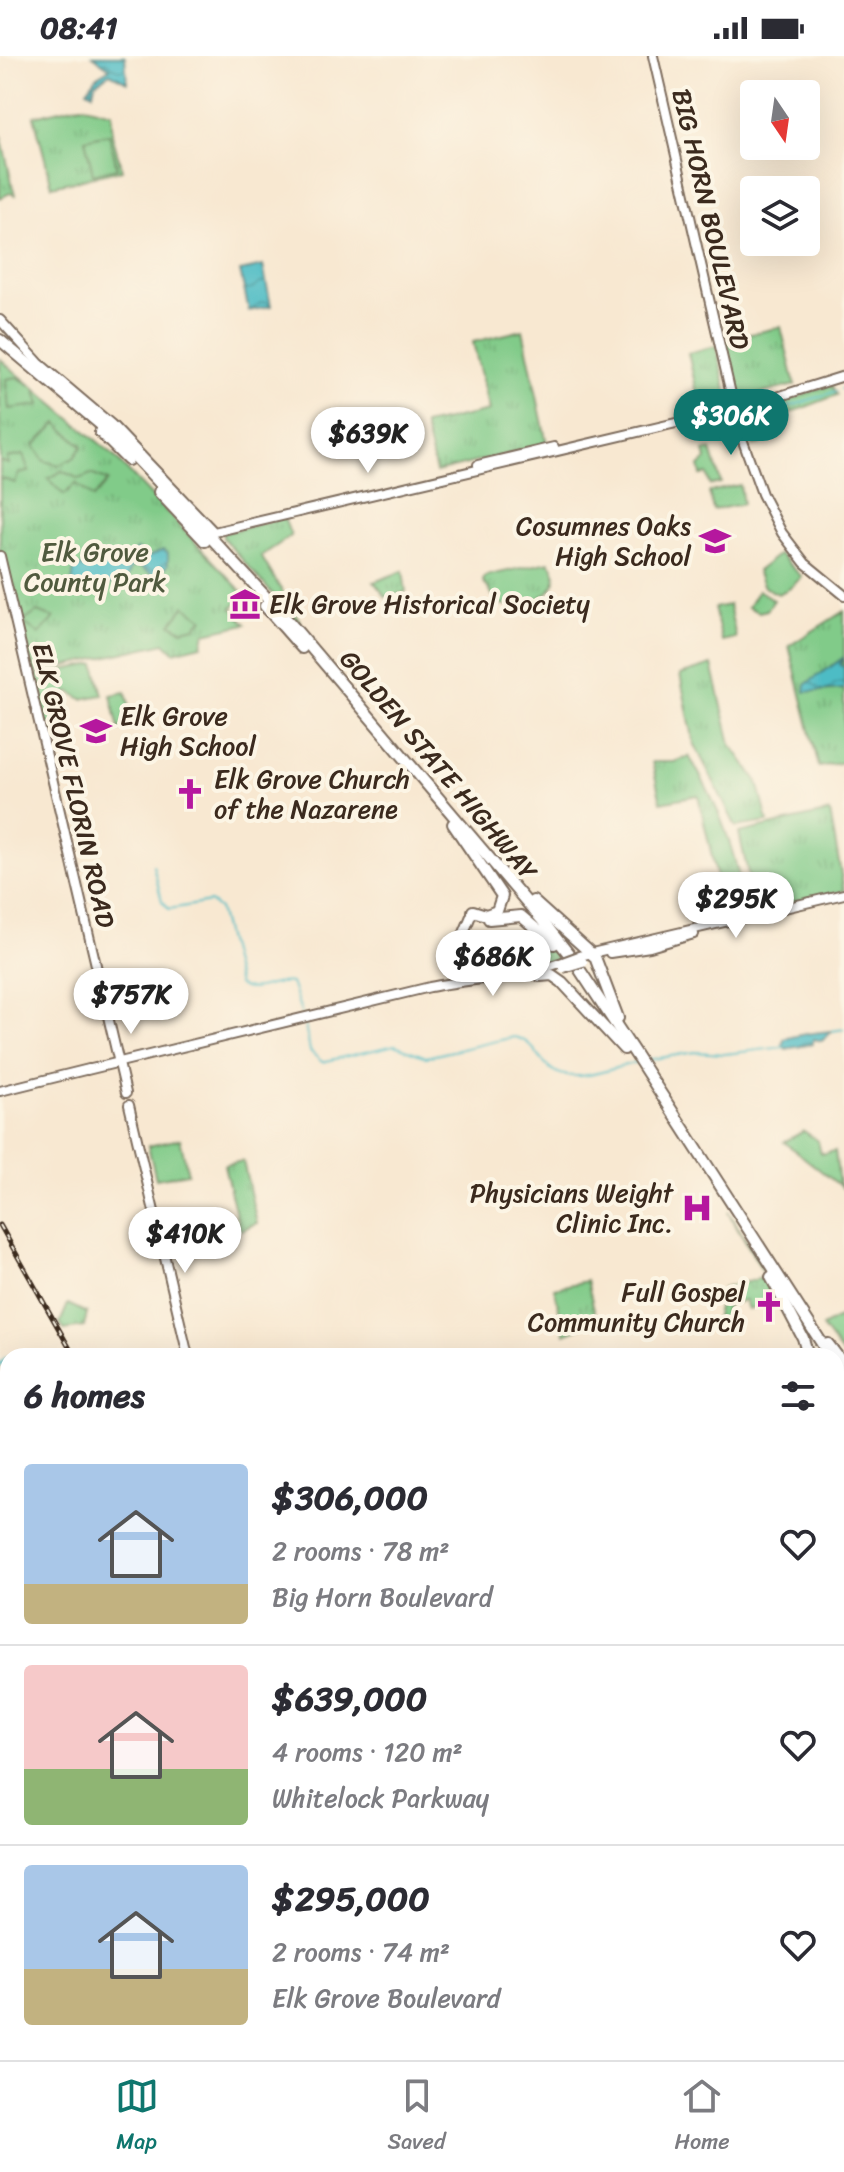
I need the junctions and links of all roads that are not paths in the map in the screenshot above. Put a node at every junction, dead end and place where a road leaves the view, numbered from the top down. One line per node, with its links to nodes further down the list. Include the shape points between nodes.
1 (655, 56): 6 (main road, BIG HORN BOULEVARD)
2 (1, 322): 10 (main road, via 39,363 111,424 214,532)
3 (0, 340): 14 (highway, GOLDEN STATE HIGHWAY, via 121,442 290,623)
4 (0, 348): 13 (highway, GOLDEN STATE HIGHWAY, via 121,451 244,582)
5 (844, 375): 6 (main road)
6 (735, 407): 7 (main road); 9 (main road); 12 (main road, BIG HORN BOULEVARD, via 784,531)
7 (671, 420): 8 (main road); 9 (main road)
8 (629, 430): 9 (main road); 10 (main road)
9 (643, 431): 10 (main road)
10 (319, 507)
11 (0, 556): 29 (main road, ELK GROVE FLORIN ROAD)
12 (844, 592)
13 (452, 823): 18 (highway, via 502,896 497,911); 20 (highway, GOLDEN STATE HIGHWAY)
14 (485, 852): 22 (highway); 28 (highway, GOLDEN STATE HIGHWAY, via 572,958)
15 (844, 896): 16 (main road); 17 (main road)
16 (811, 901): 17 (main road); 22 (main road)
17 (785, 913): 22 (main road)
18 (474, 914): 19 (main road); 20 (highway, via 486,920 521,916); 21 (main road)
19 (461, 938): 21 (main road); 25 (main road)
20 (556, 945): 27 (highway, GOLDEN STATE HIGHWAY)
21 (462, 948): 25 (main road)
22 (587, 957): 23 (main road, bridge); 28 (highway)
23 (535, 975): 24 (main road); 27 (highway, via 552,975 562,982)
24 (513, 979): 25 (main road); 26 (main road)
25 (465, 980): 26 (main road)
26 (426, 990): 29 (main road)
27 (624, 1049): 28 (highway, GOLDEN STATE HIGHWAY)
28 (637, 1060): 31 (highway, GOLDEN STATE HIGHWAY); 32 (highway, GOLDEN STATE HIGHWAY)
29 (119, 1063): 30 (main road); 33 (main road, ELK GROVE FLORIN ROAD)
30 (0, 1091)
31 (770, 1271): 34 (highway); 35 (highway, GOLDEN STATE HIGHWAY)
32 (781, 1280): 36 (highway, GOLDEN STATE HIGHWAY); 37 (highway)
33 (186, 1348)
34 (806, 1348)
35 (818, 1348)
36 (825, 1348)
37 (831, 1348)

